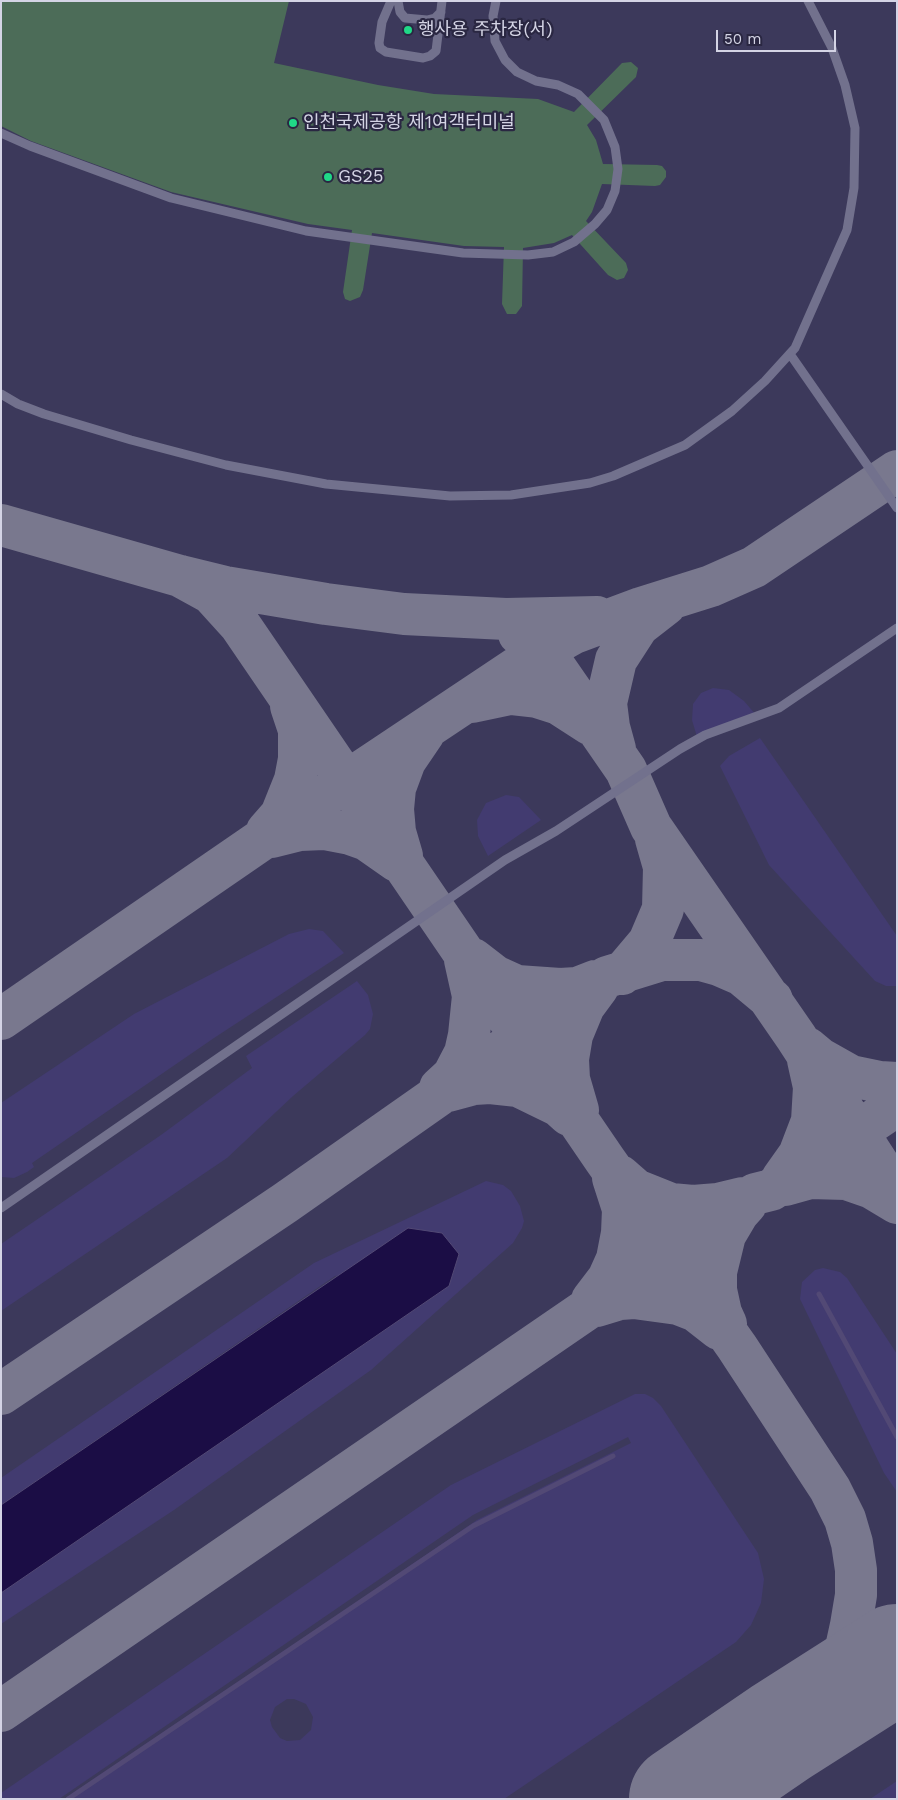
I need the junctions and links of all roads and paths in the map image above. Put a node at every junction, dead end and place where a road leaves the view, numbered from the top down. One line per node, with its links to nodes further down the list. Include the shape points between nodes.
1 (391, 1): 7 (lane, via 382,22 379,42 380,48 386,52 423,58 430,56 436,50)
2 (398, 1): 7 (lane, via 405,18 427,20)
3 (442, 1): 7 (lane)
4 (492, 1): 8 (lane)
5 (496, 1): 8 (lane)
6 (808, 1): 10 (lane, via 832,48 845,85 855,128 854,188 847,230)
7 (440, 12)
8 (493, 16): 9 (lane, via 495,41 505,60 518,72 536,81 558,85 578,94 604,120 615,147 618,169 615,191 607,210 574,242 553,252 528,255 463,253 306,231 171,198)
9 (1, 133)
10 (790, 354): 11 (lane, via 732,411 686,445 590,483 486,497 326,484 226,465 44,414); 12 (lane)
11 (1, 394)
12 (897, 508)
13 (897, 628): 14 (lane, via 779,708 705,735 505,860)
14 (1, 1208)

